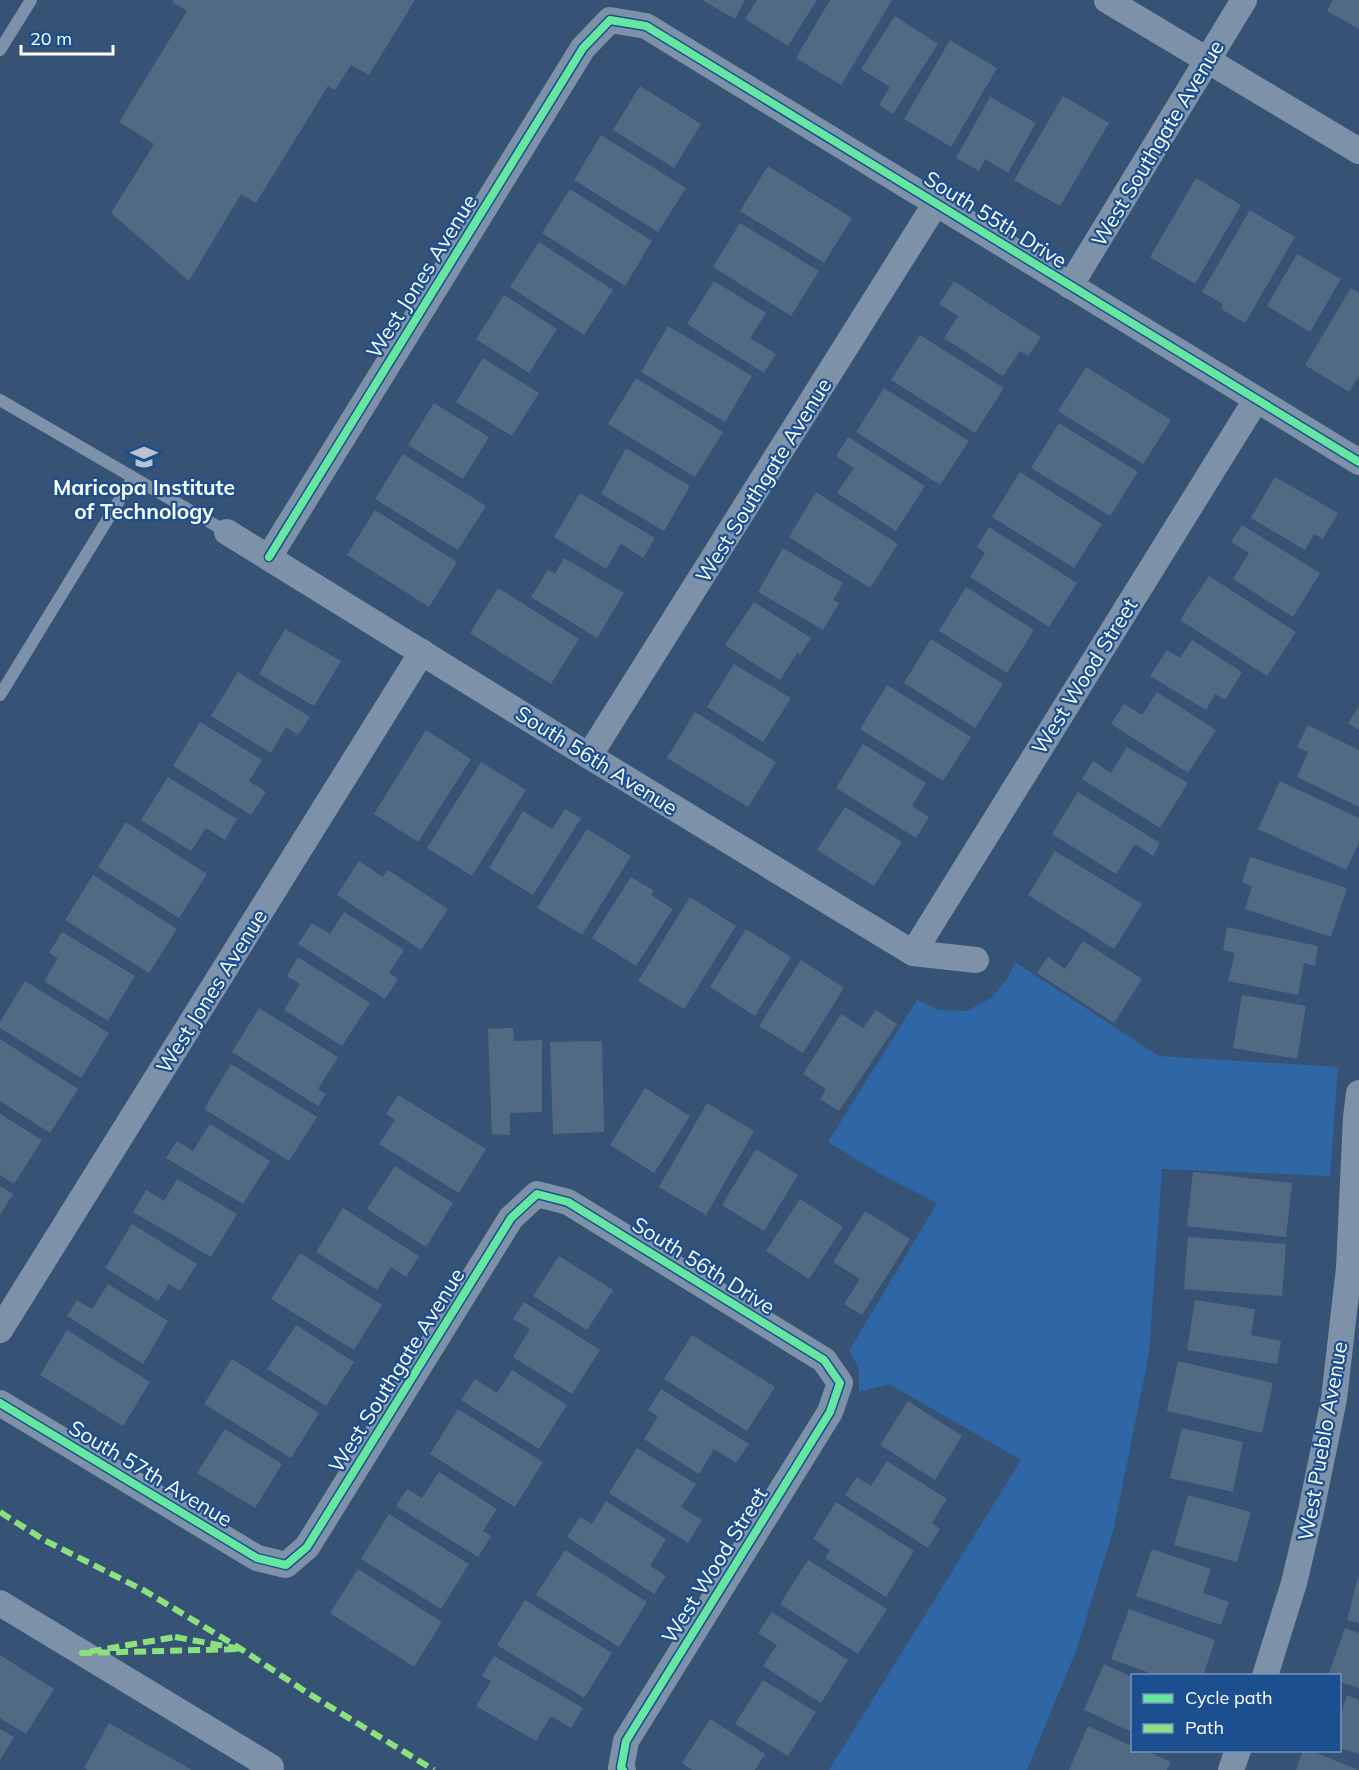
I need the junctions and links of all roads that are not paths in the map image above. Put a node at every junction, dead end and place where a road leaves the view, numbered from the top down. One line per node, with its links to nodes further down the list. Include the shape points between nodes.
1 (31, 0): 5 (lane)
2 (1107, 0): 6 (street)
3 (1244, 0): 6 (street, West Southgate Avenue)
4 (610, 20): 8 (street, South 55th Drive, via 646,26); 15 (street, West Jones Avenue, via 582,48)
5 (0, 50)
6 (1208, 61): 7 (street); 9 (street, West Southgate Avenue)
7 (1359, 151)
8 (936, 203): 9 (street, South 55th Drive); 18 (street, West Southgate Avenue)
9 (1070, 286): 11 (street, South 55th Drive)
10 (0, 400): 13 (lane)
11 (1256, 400): 12 (street, South 55th Drive); 19 (street, West Wood Street)
12 (1359, 462)
13 (134, 478): 14 (lane); 17 (lane)
14 (227, 532): 15 (street, South 56th Avenue)
15 (269, 557): 16 (street, South 56th Avenue)
16 (422, 652): 18 (street, South 56th Avenue); 23 (street, West Jones Avenue)
17 (0, 695)
18 (589, 756): 19 (street, South 56th Avenue)
19 (913, 953): 20 (street, South 56th Avenue)
20 (976, 960)
21 (1358, 1109): 28 (street, West Pueblo Avenue, via 1349,1268 1334,1399 1294,1583)
22 (537, 1194): 24 (street, South 56th Drive, via 568,1202 824,1360); 26 (street, West Southgate Avenue, via 511,1218 308,1547)
23 (0, 1330)
24 (840, 1383): 31 (street, West Wood Street, via 830,1412 626,1741)
25 (0, 1403): 26 (street, South 57th Avenue, via 257,1558)
26 (286, 1565)
27 (0, 1603): 30 (street)
28 (1266, 1674)
29 (1237, 1752): 32 (street)
30 (270, 1769)
31 (622, 1769)
32 (1231, 1770)

